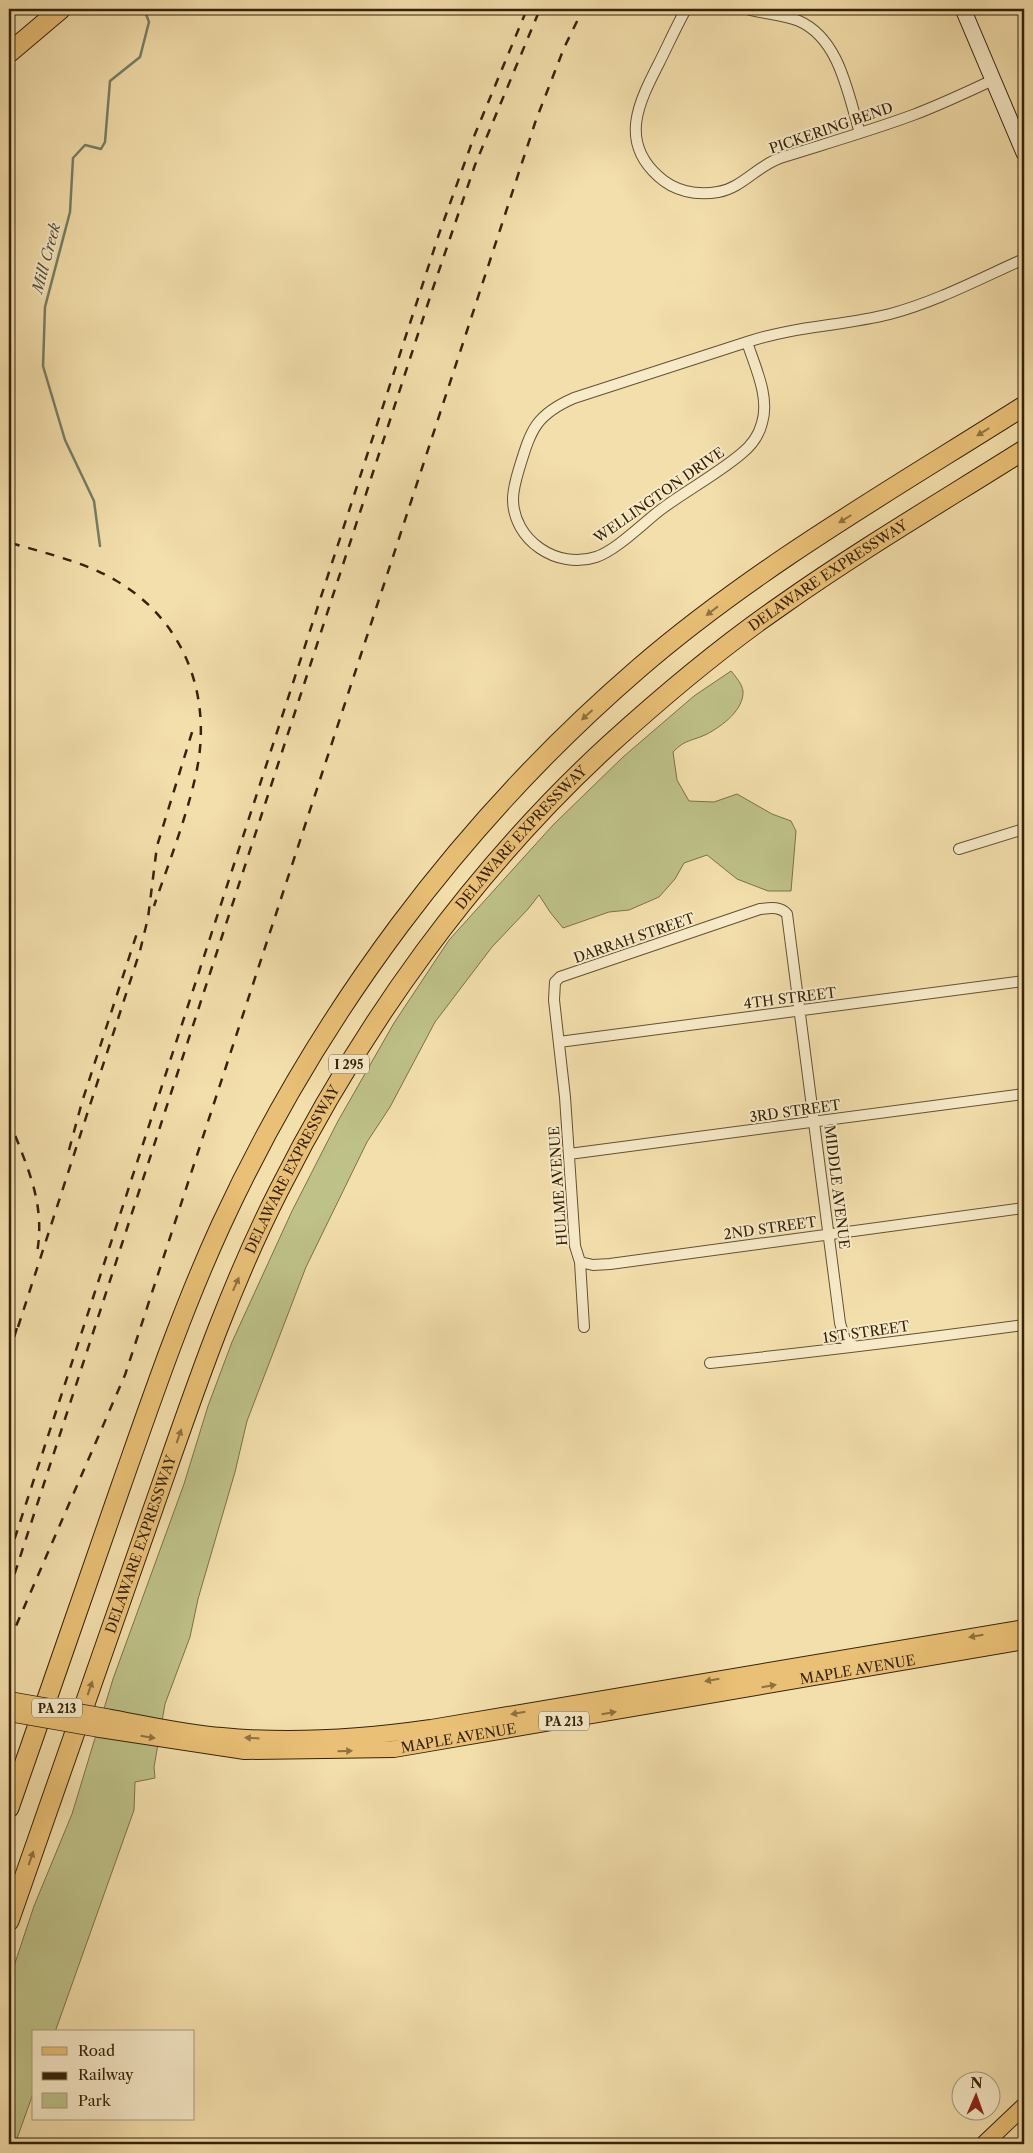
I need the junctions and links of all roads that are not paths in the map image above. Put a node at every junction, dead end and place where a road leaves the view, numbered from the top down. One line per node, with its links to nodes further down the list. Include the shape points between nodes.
1 (43, 9): 6 (highway)
2 (61, 9): 7 (highway)
3 (686, 9): 9 (street, PICKERING BEND, via 637,111 638,147 648,167 660,178 690,192 723,191 774,160)
4 (747, 9): 9 (street, via 798,20 822,38 833,55)
5 (963, 9): 8 (main road)
6 (9, 38)
7 (9, 53)
8 (993, 80): 9 (street, PICKERING BEND, via 914,115); 10 (main road)
9 (860, 132)
10 (1024, 153)
11 (1024, 259): 12 (street, WELLINGTON DRIVE, via 891,314 793,329)
12 (747, 342): 12 (street, WELLINGTON DRIVE, via 574,398 546,414 530,436 514,485 513,499 516,517 537,547 552,556 580,560 596,557 742,454 757,434 765,410 761,385)
13 (1024, 406): 36 (highway, I 295, one-way to 36, via 785,558 664,647 584,718 504,798 397,926 333,1020 285,1100 210,1250 147,1414)
14 (1024, 450): 37 (highway, DELAWARE EXPRESSWAY / I 295, one-way to 14, via 232,1292 298,1152 358,1049 393,997 450,919 508,850 606,748 650,708 782,604)
15 (1024, 830): 16 (street)
16 (959, 850)
17 (781, 909): 19 (street, MIDDLE AVENUE, via 787,914); 20 (street, DARRAH STREET, via 760,909 560,977 554,985)
18 (1024, 981): 19 (street, 4TH STREET)
19 (800, 1011): 20 (street, 4TH STREET); 22 (street, MIDDLE AVENUE)
20 (559, 1042): 23 (street, HULME AVENUE)
21 (1024, 1094): 22 (street, 3RD STREET)
22 (815, 1121): 23 (street, 3RD STREET); 25 (street, MIDDLE AVENUE)
23 (569, 1154): 26 (street, HULME AVENUE, via 575,1246)
24 (1024, 1208): 25 (street, 2ND STREET)
25 (829, 1234): 26 (street, 2ND STREET, via 593,1266); 29 (street, MIDDLE AVENUE, via 840,1323 845,1340)
26 (580, 1262): 28 (street, HULME AVENUE)
27 (1024, 1325): 29 (street, 1ST STREET)
28 (584, 1327)
29 (854, 1346): 30 (street, 1ST STREET)
30 (710, 1363)
31 (1024, 1628): 35 (main road, MAPLE AVENUE / PA 213, one-way to 35, via 437,1727 352,1738 289,1740 221,1736)
32 (1024, 1641): 35 (main road, MAPLE AVENUE / PA 213, one-way to 32, via 245,1751 394,1749)
33 (9, 1700): 35 (main road, MAPLE AVENUE / PA 213, bridge)
34 (9, 1713): 35 (main road, MAPLE AVENUE / PA 213, bridge)
35 (103, 1723)
36 (9, 1808)
37 (9, 1921)
38 (1024, 2106): 39 (main road)
39 (984, 2144)

